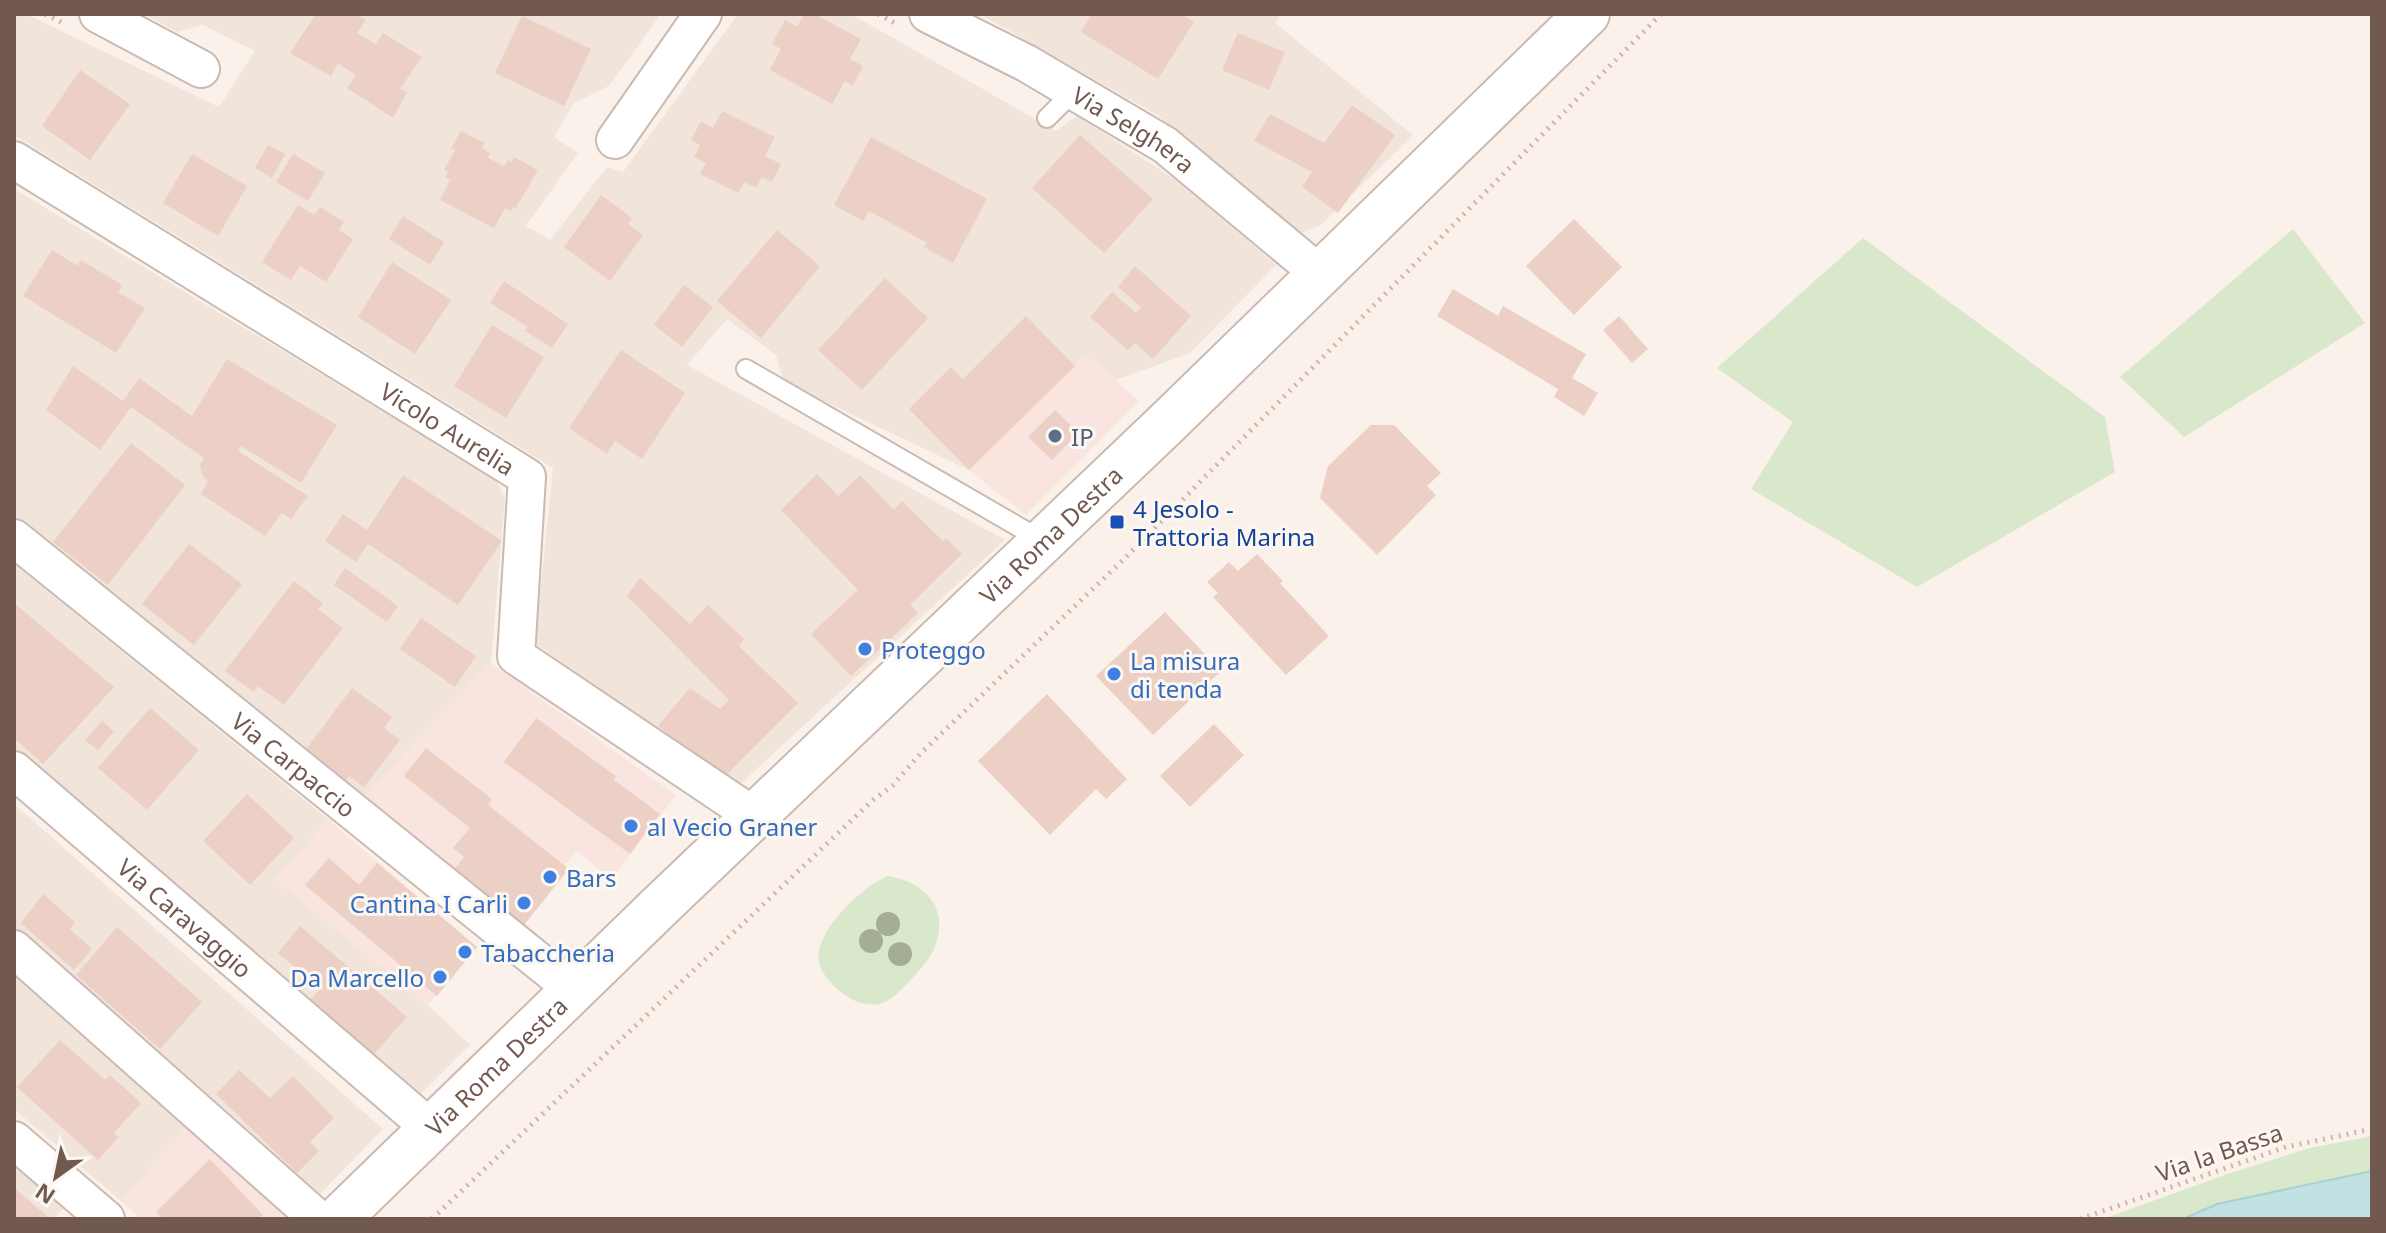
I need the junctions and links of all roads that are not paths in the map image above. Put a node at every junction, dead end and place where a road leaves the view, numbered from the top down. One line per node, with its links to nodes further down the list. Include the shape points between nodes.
1 (98, 14): 5 (street)
2 (703, 14): 8 (street)
3 (928, 14): 6 (street, Via Selghera)
4 (1587, 14): 10 (street, Via Roma Destra)
5 (201, 69)
6 (1074, 91): 7 (lane); 10 (street, Via Selghera, via 1165,145)
7 (1047, 118)
8 (615, 140)
9 (14, 160): 15 (street, Vicolo Aurelia, via 527,477 516,656)
10 (1320, 274): 13 (street, Via Roma Destra)
11 (746, 369): 13 (lane)
12 (14, 538): 17 (street, Via Carpaccio)
13 (1043, 541): 15 (street, Via Roma Destra)
14 (14, 770): 18 (street, Via Caravaggio)
15 (754, 816): 17 (street, Via Roma Destra)
16 (14, 949): 21 (street)
17 (573, 989): 18 (street, Via Roma Destra)
18 (430, 1128): 22 (street, Via Roma Destra)
19 (14, 1140): 20 (street)
20 (106, 1219)
21 (318, 1219)
22 (338, 1219)

